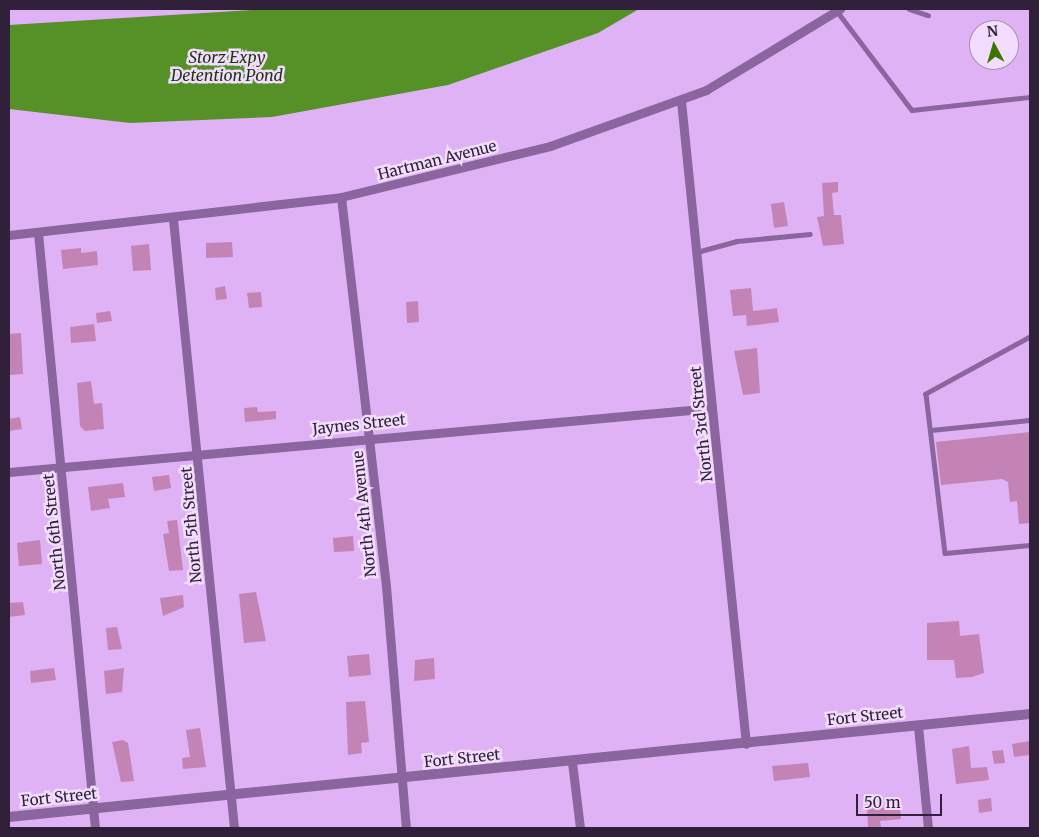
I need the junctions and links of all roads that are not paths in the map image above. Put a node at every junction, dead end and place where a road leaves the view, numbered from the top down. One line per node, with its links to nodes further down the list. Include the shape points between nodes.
1 (909, 9): 3 (lane)
2 (839, 10): 4 (lane, via 912,110); 5 (street, Hartman Avenue, via 761,61)
3 (928, 14)
4 (1030, 97)
5 (681, 101): 6 (street, Hartman Avenue, via 550,146); 11 (street, North 3rd Street)
6 (341, 197): 7 (street, Hartman Avenue); 16 (street, North 4th Avenue)
7 (173, 219): 8 (street, Hartman Avenue); 17 (street, North 5th Street)
8 (38, 233): 10 (street, Hartman Avenue); 18 (street, North 6th Street)
9 (810, 234): 11 (lane, via 737,241)
10 (9, 235)
11 (697, 252): 13 (street, North 3rd Street)
12 (1030, 337): 15 (lane, via 926,394)
13 (712, 408): 16 (street, Jaynes Street); 23 (street, North 3rd Street)
14 (1030, 420): 15 (lane)
15 (931, 430): 20 (lane, via 945,553)
16 (369, 436): 17 (street, Jaynes Street); 25 (street, North 4th Avenue)
17 (198, 455): 18 (street, Jaynes Street); 26 (street, North 5th Street)
18 (61, 466): 19 (street, Jaynes Street); 27 (street, North 6th Street)
19 (9, 472)
20 (1030, 545)
21 (1030, 714): 22 (street, Fort Street)
22 (918, 726): 23 (street, Fort Street); 33 (street)
23 (746, 744): 24 (street, Fort Street)
24 (572, 762): 25 (street, Fort Street); 32 (street)
25 (400, 779): 26 (street, Fort Street); 31 (street, North 4th Avenue)
26 (231, 796): 27 (street, Fort Street); 30 (street, North 5th Street)
27 (93, 809): 28 (street, Fort Street); 29 (street, North 6th Street)
28 (9, 818)
29 (95, 828)
30 (234, 828)
31 (406, 828)
32 (580, 828)
33 (928, 828)

